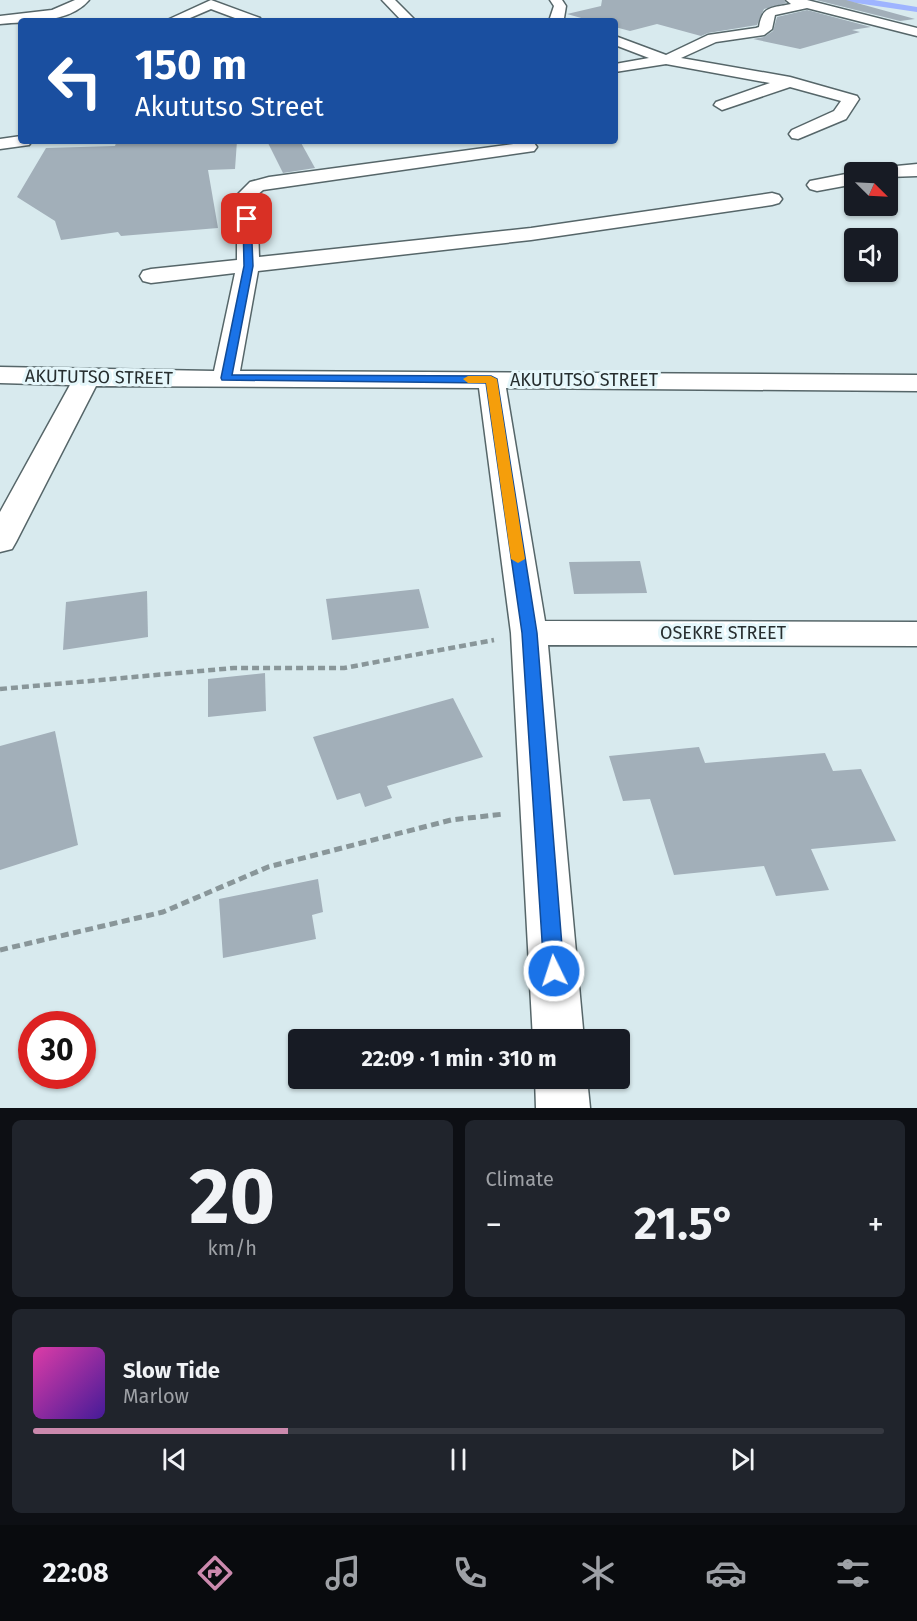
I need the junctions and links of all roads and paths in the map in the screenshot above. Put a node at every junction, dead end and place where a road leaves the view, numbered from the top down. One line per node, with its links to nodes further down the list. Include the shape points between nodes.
1 (83, 0): 11 (street, via 64,12)
2 (388, 0): 9 (street)
3 (556, 0): 10 (street, via 560,6)
4 (792, 0): 6 (street)
5 (210, 2): 7 (street); 8 (street)
6 (807, 4): 12 (street); 14 (street, via 771,12 765,29 759,32 713,38)
7 (178, 18)
8 (248, 18)
9 (406, 18)
10 (556, 18)
11 (0, 20)
12 (917, 32)
13 (618, 41): 14 (street)
14 (666, 60): 15 (street); 16 (street)
15 (618, 68)
16 (790, 82): 17 (street); 18 (street, via 851,99 840,115)
17 (722, 105)
18 (798, 134)
19 (18, 142): 20 (street)
20 (0, 144)
21 (528, 147): 27 (street, via 259,184 247,195)
22 (917, 170): 23 (street)
23 (898, 171)
24 (844, 180): 25 (street)
25 (817, 185)
26 (772, 199): 27 (street, via 531,234)
27 (248, 266): 28 (street); 31 (street)
28 (151, 276)
29 (0, 375): 30 (street, AKUTUTSO STREET)
30 (87, 378): 31 (street, AKUTUTSO STREET); 34 (street)
31 (226, 378): 32 (street, AKUTUTSO STREET)
32 (491, 379): 33 (street, AKUTUTSO STREET); 35 (street)
33 (917, 383)
34 (0, 542)
35 (529, 633): 36 (street, OSEKRE STREET); 37 (path, via 344,668 234,668); 38 (street)
36 (917, 634)
37 (0, 689)
38 (544, 810): 39 (path, via 451,820 268,867 163,912); 40 (street)
39 (0, 950)
40 (558, 1029)
41 (562, 1089): 42 (street)
42 (563, 1108)

